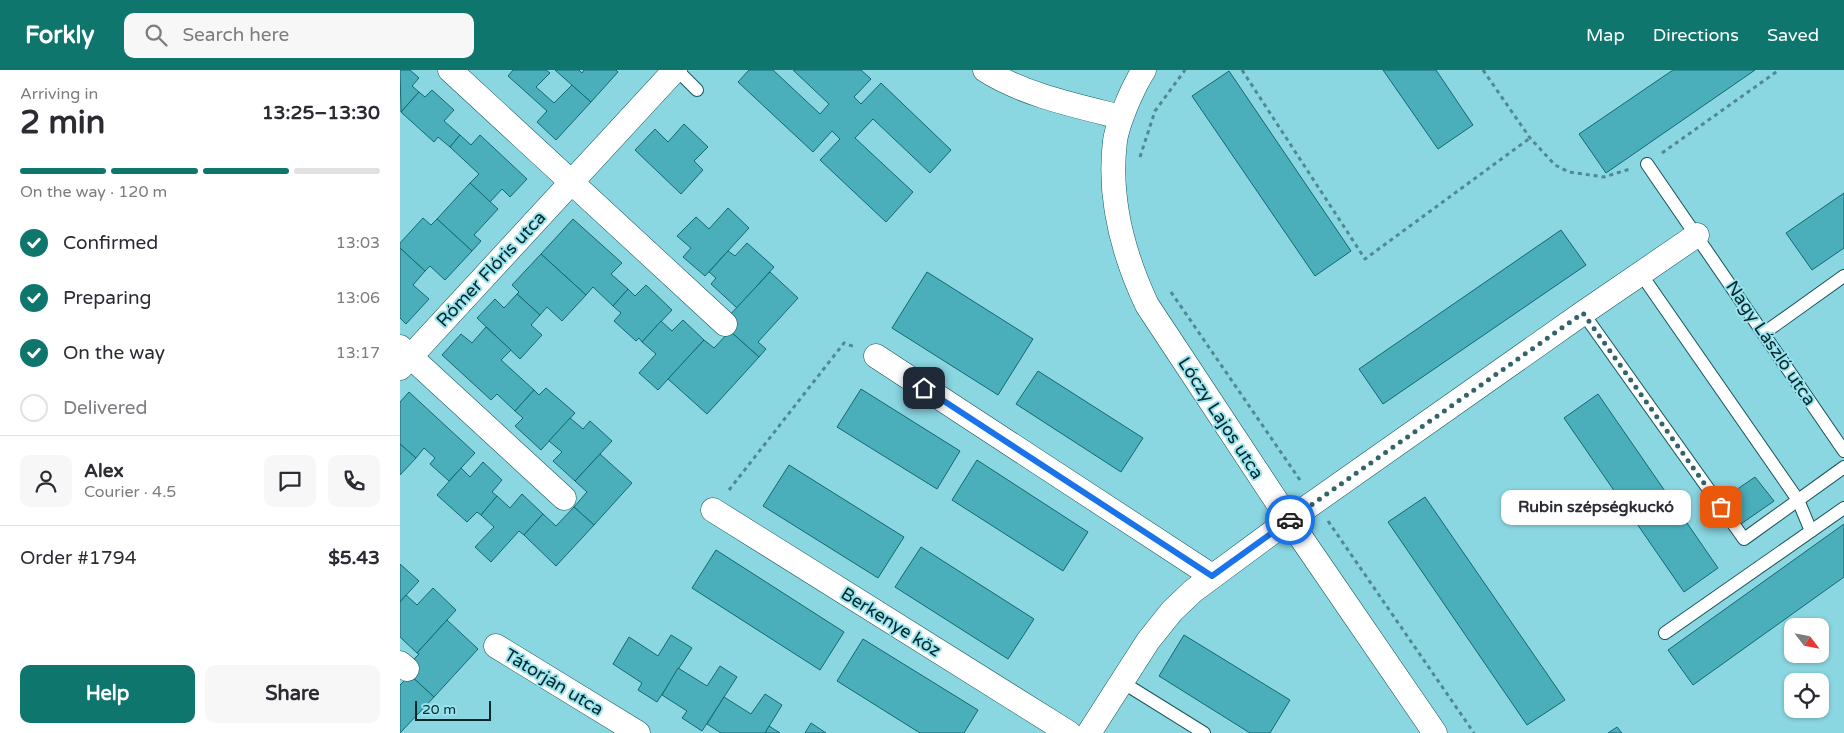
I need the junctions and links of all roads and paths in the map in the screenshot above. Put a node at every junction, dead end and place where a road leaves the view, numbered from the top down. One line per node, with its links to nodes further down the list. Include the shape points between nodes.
1 (450, 70): 14 (street)
2 (676, 70): 9 (lane); 14 (street, Rómer Flóris utca)
3 (985, 70): 10 (street, via 1001,80 1053,98)
4 (1144, 70): 10 (street, Lóczy Lajos utca)
5 (1185, 70): 12 (path, via 1155,111)
6 (1242, 70): 11 (path, via 1365,259)
7 (1483, 70): 11 (path)
8 (1779, 70): 13 (path)
9 (698, 90)
10 (1122, 117): 31 (street, Lóczy Lajos utca, via 1115,140 1115,202 1133,275 1147,306)
11 (1530, 138): 13 (path, via 1555,165 1569,172 1604,177)
12 (1139, 159)
13 (1647, 164): 15 (lane, Nagy László utca)
14 (571, 182): 20 (street); 23 (street, Rómer Flóris utca)
15 (1697, 235): 16 (street); 21 (lane, Nagy László utca)
16 (1641, 274): 19 (street); 27 (lane)
17 (1844, 276): 21 (lane)
18 (1169, 289): 28 (path)
19 (1583, 313): 27 (lane, via 1744,539); 28 (street)
20 (725, 324)
21 (1764, 333): 24 (lane, Nagy László utca)
22 (876, 356): 29 (path, via 844,343); 33 (street)
23 (404, 357): 26 (street, Rómer Flóris utca)
24 (1844, 451)
25 (1844, 467): 27 (lane)
26 (564, 498)
27 (1798, 500): 32 (lane)
28 (1315, 502): 31 (street); 42 (path)
29 (713, 510): 38 (street, Berkenye köz)
30 (1840, 511): 32 (lane)
31 (1289, 520): 33 (street); 41 (street, Lóczy Lajos utca)
32 (1811, 531): 34 (lane)
33 (1212, 576): 36 (street, via 1172,612 1148,641)
34 (1665, 633)
35 (496, 646): 37 (street, Tátorján utca)
36 (1122, 682): 39 (street); 40 (lane)
37 (638, 733)
38 (1069, 733)
39 (1089, 733)
40 (1204, 733)
41 (1435, 733)
42 (1474, 733)

